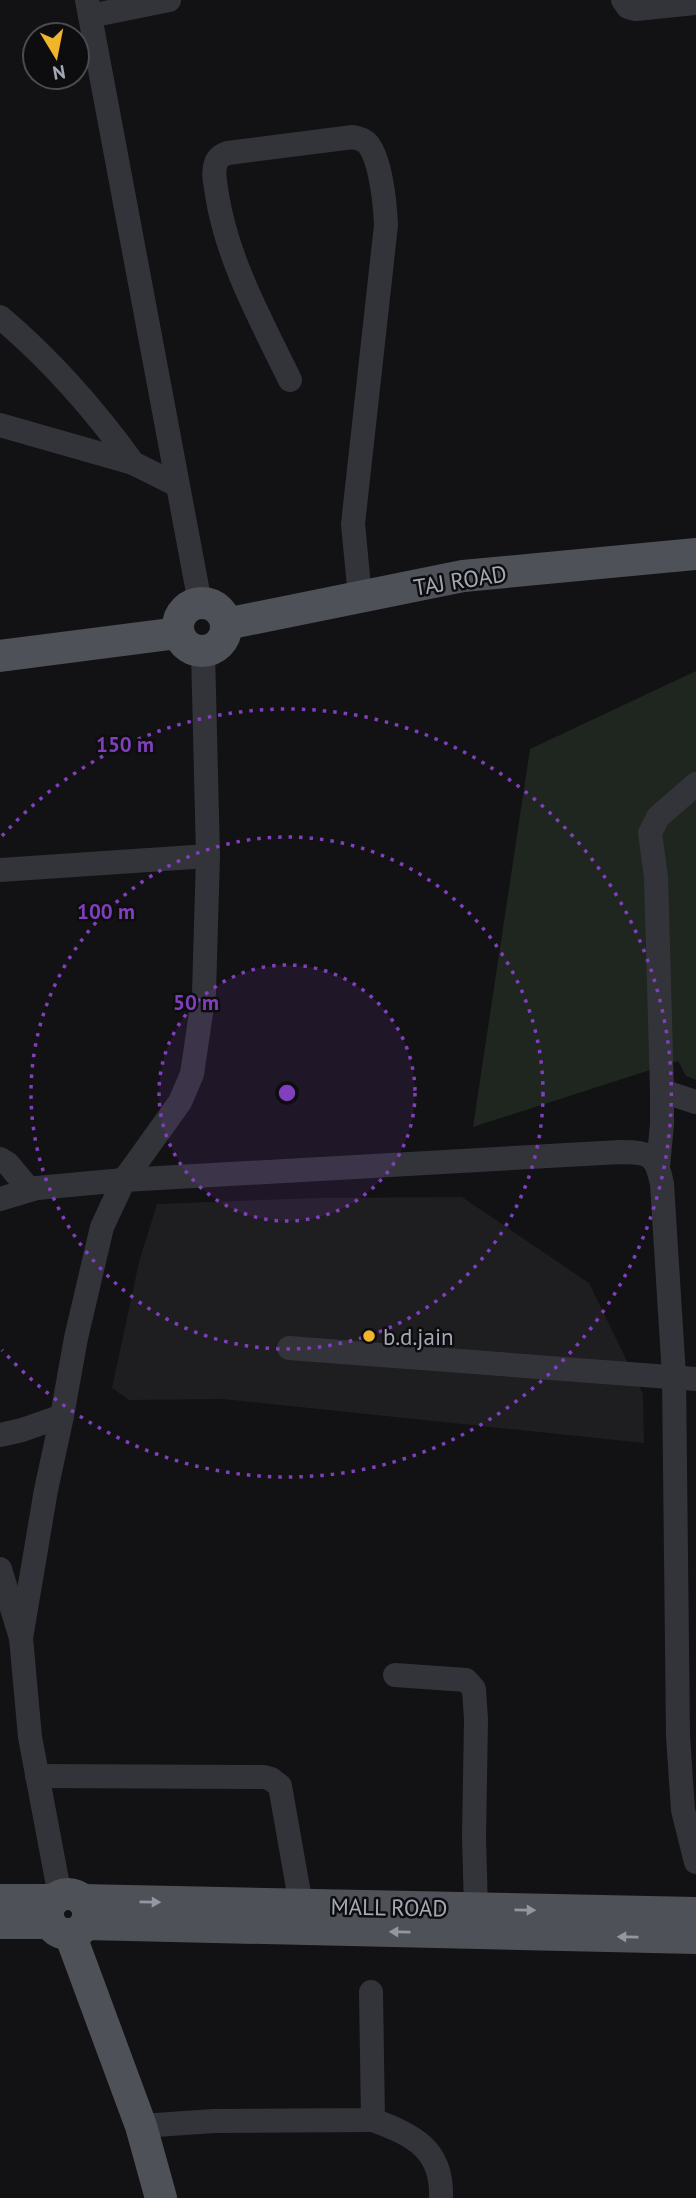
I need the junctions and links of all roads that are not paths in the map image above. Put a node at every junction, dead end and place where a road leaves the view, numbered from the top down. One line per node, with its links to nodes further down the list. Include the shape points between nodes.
1 (169, 0): 4 (street)
2 (623, 0): 3 (street, via 636,9)
3 (696, 3)
4 (89, 8): 9 (street)
5 (0, 317): 8 (street, via 86,402)
6 (290, 380): 11 (street, via 233,257 220,215 215,164 228,153 363,139 369,145 384,195 386,225 353,524)
7 (0, 425): 8 (street)
8 (133, 463): 9 (street)
9 (177, 485): 12 (street)
10 (696, 554): 11 (main road, TAJ ROAD, via 463,576)
11 (360, 597): 13 (main road, TAJ ROAD)
12 (200, 603): 13 (main road, via 214,606); 14 (main road, via 182,613)
13 (226, 624): 15 (main road, via 218,645)
14 (178, 633): 15 (main road, via 190,648); 16 (main road)
15 (203, 651): 18 (street)
16 (0, 656)
17 (696, 784): 20 (street, via 658,817 650,833 656,877)
18 (208, 856): 19 (street); 24 (street, via 204,993 192,1074 180,1102)
19 (0, 870)
20 (662, 1091): 21 (street); 23 (street)
21 (696, 1102)
22 (0, 1159): 25 (street)
23 (658, 1167): 24 (street, via 646,1154 620,1152); 28 (street)
24 (124, 1180): 25 (street); 29 (street, via 102,1227)
25 (29, 1189): 26 (street)
26 (0, 1199)
27 (289, 1348): 28 (street)
28 (685, 1378): 35 (street, via 678,1735 683,1810)
29 (62, 1416): 30 (street); 32 (street)
30 (0, 1435)
31 (0, 1569): 32 (street)
32 (21, 1638): 34 (street)
33 (395, 1675): 38 (street, via 466,1681 474,1689)
34 (37, 1776): 37 (street, via 271,1779 280,1786); 39 (street)
35 (696, 1862)
36 (0, 1900): 39 (main road, MALL ROAD)
37 (301, 1905): 38 (main road, MALL ROAD); 39 (main road, MALL ROAD, one-way to 37)
38 (476, 1909): 40 (main road, MALL ROAD, one-way to 40)
39 (67, 1913): 41 (main road, MALL ROAD); 42 (main road, MALL ROAD, one-way to 39); 45 (main road)
40 (696, 1913)
41 (0, 1923)
42 (696, 1938)
43 (371, 1992): 44 (street)
44 (373, 2120): 45 (street); 47 (street, via 407,2133 427,2149 442,2185)
45 (141, 2126): 46 (main road)
46 (162, 2198)
47 (441, 2198)

